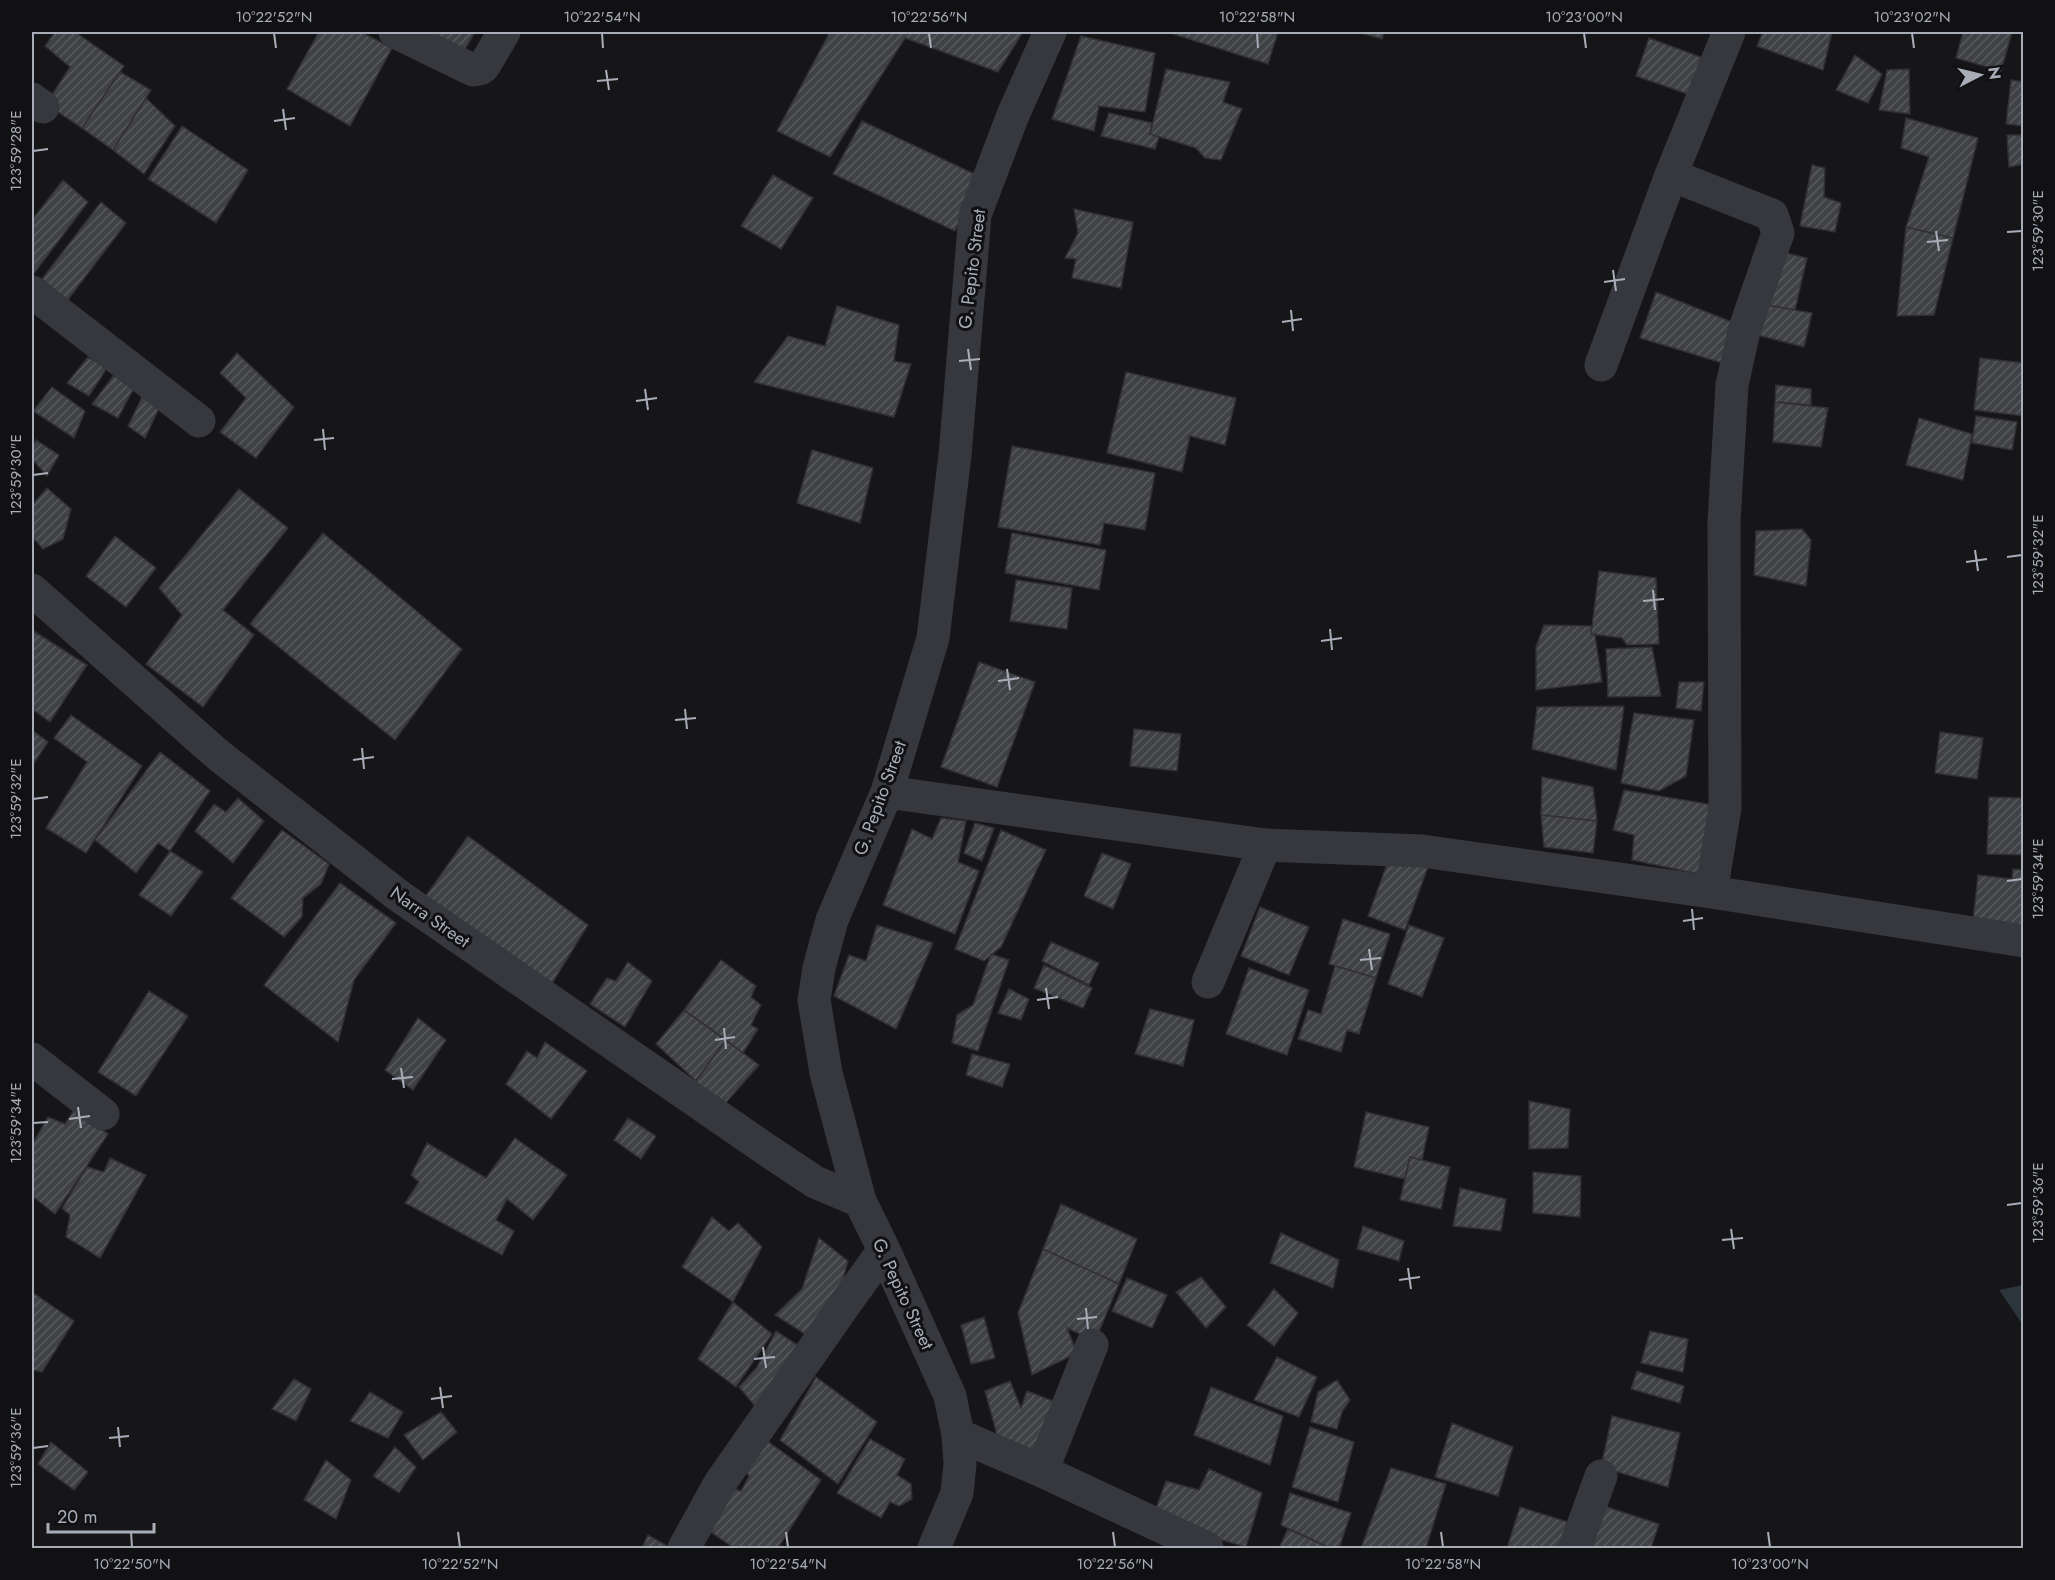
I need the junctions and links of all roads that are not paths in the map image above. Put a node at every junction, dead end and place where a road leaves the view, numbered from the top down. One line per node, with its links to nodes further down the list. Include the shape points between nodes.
1 (395, 32): 2 (street, via 472,70 484,66)
2 (504, 32)
3 (1050, 32): 10 (street, G. Pepito Street, via 975,215 955,454 933,638)
4 (1729, 32): 5 (street)
5 (1671, 175): 7 (street); 12 (street, via 1772,215 1778,233 1744,331 1732,385 1724,522 1725,808)
6 (32, 292): 8 (street)
7 (1601, 365)
8 (198, 422)
9 (32, 593): 17 (street, Narra Street, via 218,754 399,896 815,1182)
10 (887, 792): 11 (street); 17 (street, G. Pepito Street, via 832,920 814,1000 826,1073)
11 (1264, 845): 12 (street, via 1422,851); 14 (street)
12 (1711, 892): 13 (street)
13 (2024, 941)
14 (1208, 982)
15 (32, 1059): 16 (street)
16 (103, 1114)
17 (860, 1201): 18 (street, G. Pepito Street)
18 (885, 1250): 20 (street, G. Pepito Street, via 950,1396); 23 (street, via 720,1483)
19 (1092, 1345): 21 (street)
20 (958, 1435): 21 (street); 24 (street, G. Pepito Street, via 957,1493)
21 (1042, 1471): 25 (street)
22 (1601, 1476): 26 (street)
23 (684, 1548)
24 (934, 1548)
25 (1207, 1548)
26 (1575, 1548)

